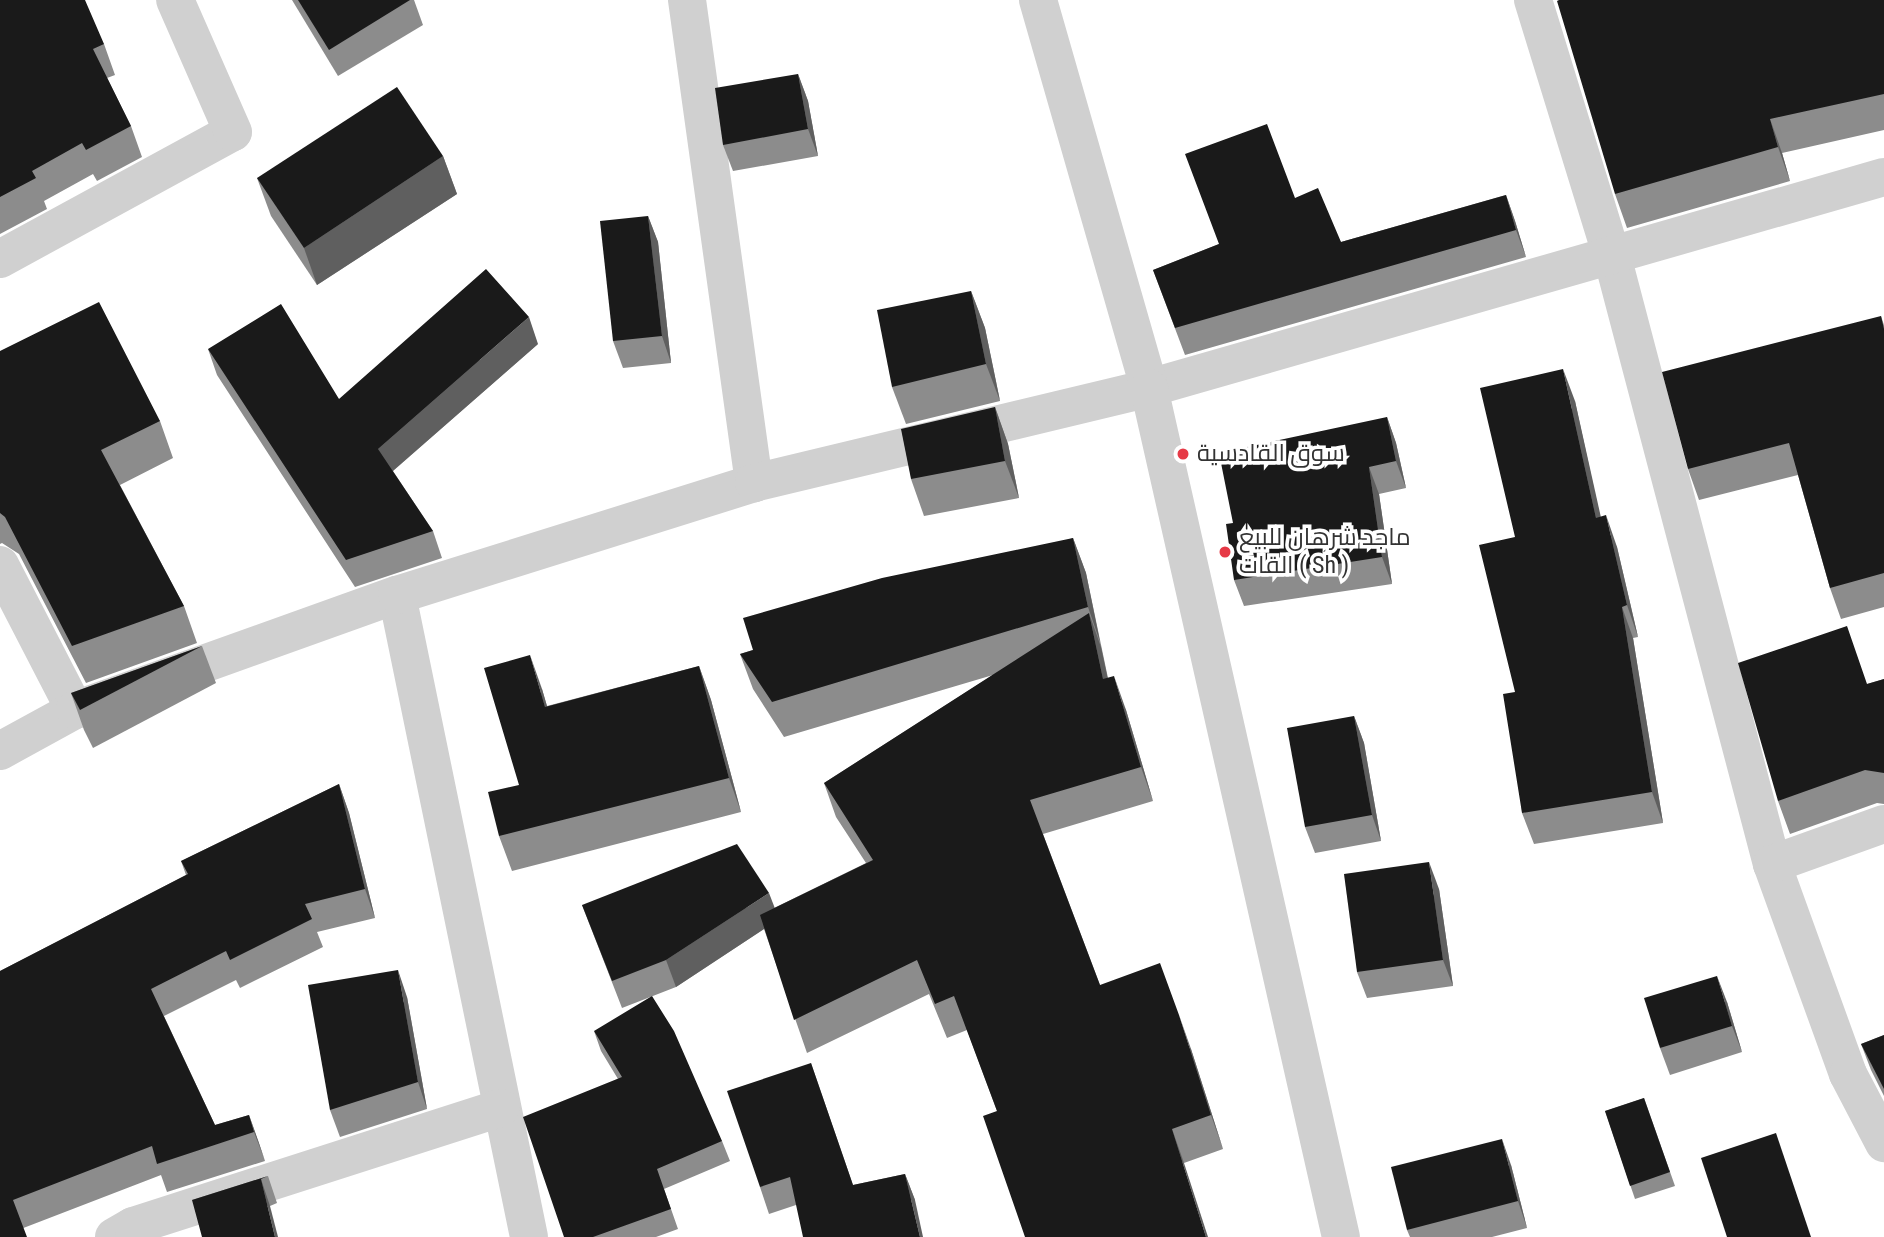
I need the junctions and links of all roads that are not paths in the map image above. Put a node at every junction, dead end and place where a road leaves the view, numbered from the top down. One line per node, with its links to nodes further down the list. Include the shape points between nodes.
1 (175, 0): 7 (street, via 233,132)
2 (687, 0): 9 (street)
3 (1038, 0): 8 (street)
4 (1533, 0): 6 (street)
5 (1884, 177): 6 (street)
6 (1612, 256): 8 (street); 15 (street)
7 (0, 259)
8 (1149, 388): 9 (street); 20 (street)
9 (754, 483): 11 (street)
10 (0, 565): 12 (street)
11 (397, 595): 12 (street); 16 (street)
12 (75, 709): 13 (street)
13 (0, 751)
14 (1884, 824): 15 (street)
15 (1772, 864): 17 (street, via 1848,1074)
16 (501, 1108): 18 (street, via 133,1226); 19 (street)
17 (1884, 1143)
18 (114, 1237)
19 (529, 1237)
20 (1341, 1237)

